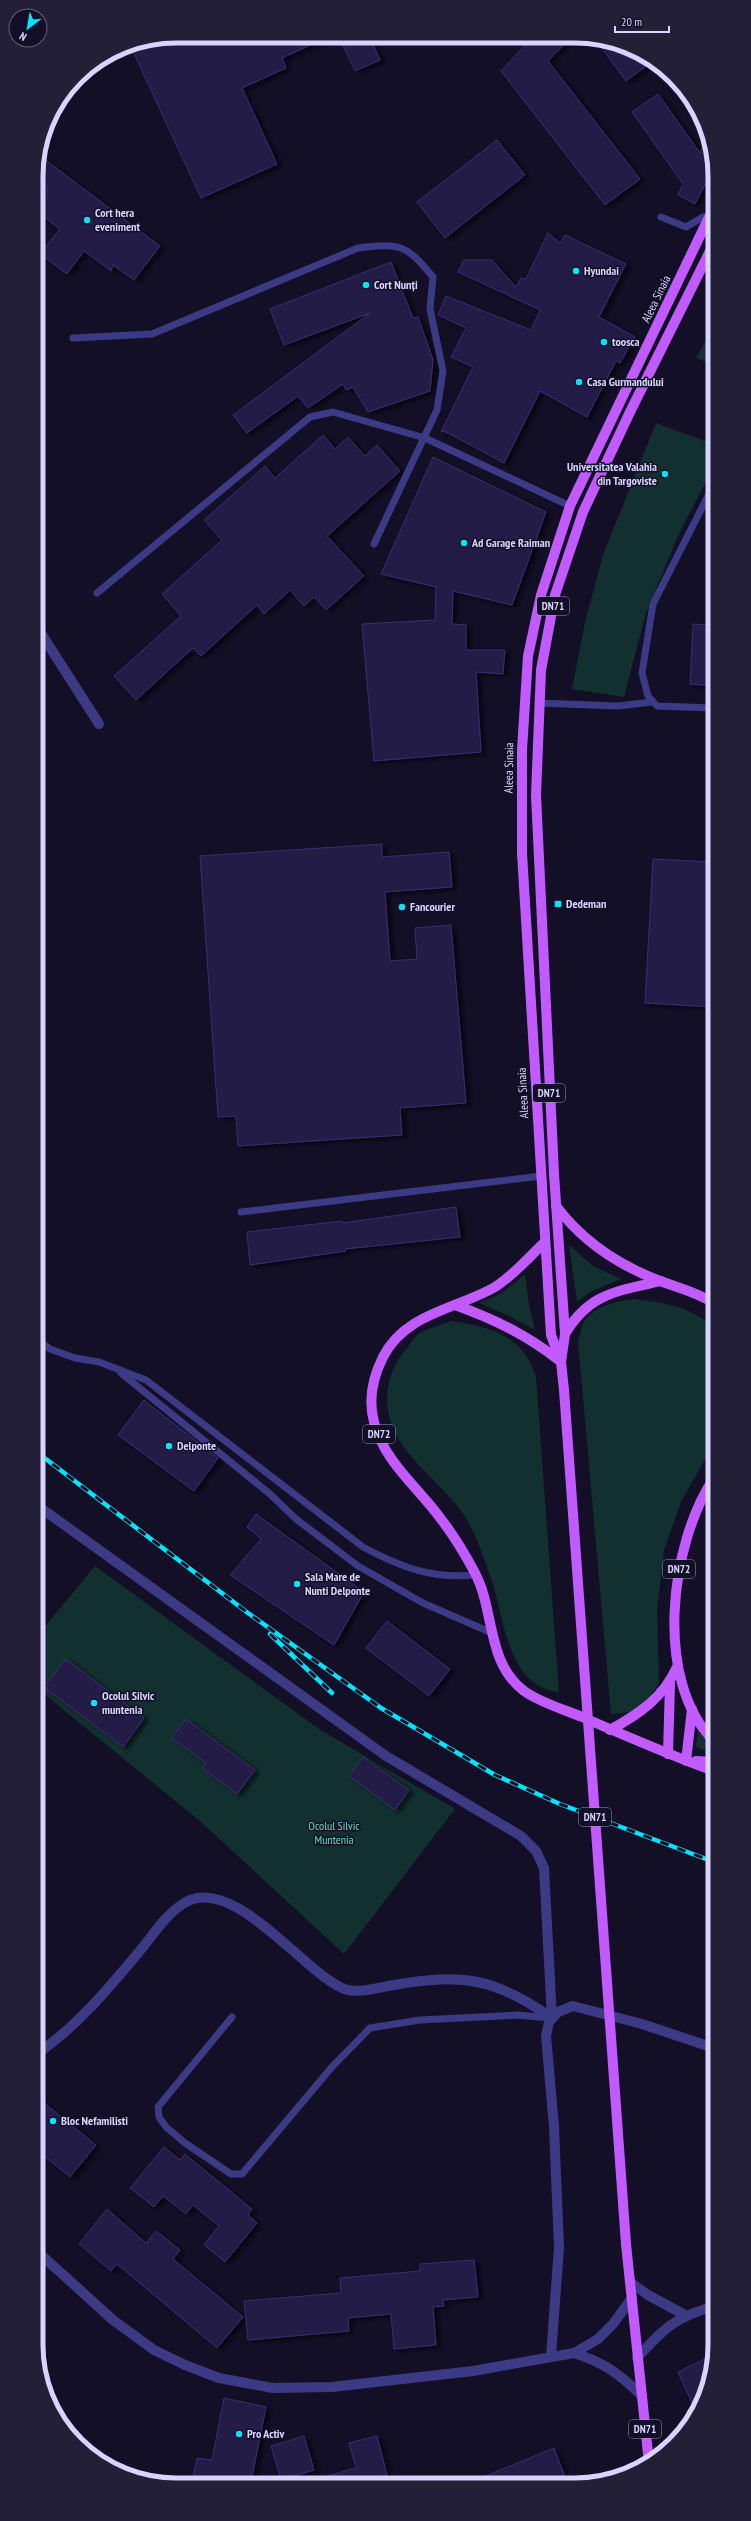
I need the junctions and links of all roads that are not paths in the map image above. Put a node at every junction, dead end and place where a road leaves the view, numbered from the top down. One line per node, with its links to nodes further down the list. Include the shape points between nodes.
1 (661, 217): 2 (lane, via 686,227)
2 (703, 217)
3 (708, 219): 8 (main road, Aleea Sinaia)
4 (708, 255): 13 (main road, Aleea Sinaia / DN71, via 583,512 550,616 541,664)
5 (73, 338): 6 (lane, via 152,334 358,248 391,244 415,255 433,277 430,309 443,371 437,410)
6 (425, 438): 8 (lane); 9 (lane); 10 (lane, via 333,412 310,417)
7 (708, 496): 12 (lane, via 653,604 642,673)
8 (570, 506): 16 (main road, Aleea Sinaia, via 548,568 535,617 523,705 522,853)
9 (374, 544)
10 (97, 594)
11 (43, 636): 15 (street)
12 (652, 702): 13 (lane, via 618,706); 14 (lane, via 657,706)
13 (538, 703): 17 (main road, Aleea Sinaia / DN71, via 536,795)
14 (708, 708)
15 (99, 724)
16 (541, 1176): 18 (lane); 19 (main road, Aleea Sinaia)
17 (556, 1206): 20 (main road, via 571,1225 606,1255); 23 (main road, Aleea Sinaia)
18 (241, 1212)
19 (545, 1242): 22 (main road, DN72, via 496,1286); 25 (main road, Aleea Sinaia, via 551,1335)
20 (661, 1281): 21 (main road); 23 (main road, via 617,1291 595,1301 582,1310)
21 (708, 1299)
22 (455, 1305): 25 (main road, via 494,1319 520,1332); 29 (main road, DN72, via 422,1318 396,1339 384,1354 374,1377 371,1401 374,1422 396,1466 441,1518 462,1548)
23 (565, 1334): 25 (main road, Aleea Sinaia / DN71)
24 (43, 1344): 26 (lane, via 50,1349)
25 (561, 1362): 45 (main road, Aleea Sinaia / DN71, bridge)
26 (115, 1368): 29 (lane, via 146,1380 363,1547 392,1562 423,1572 450,1577); 30 (lane, via 270,1494 296,1519 358,1566 423,1603)
27 (708, 1490): 31 (main road, DN72, via 694,1518 682,1554 677,1583)
28 (43, 1510): 41 (street, via 386,1756 521,1836 536,1851 544,1868)
29 (476, 1576): 30 (main road, DN72)
30 (492, 1632): 34 (main road, DN72, via 502,1666 525,1691)
31 (676, 1667): 32 (main road, DN72); 33 (main road, DN72)
32 (670, 1683): 34 (main road, DN72, via 653,1702); 36 (main road, DN72)
33 (692, 1709): 35 (main road, DN72); 37 (main road, DN72)
34 (610, 1730): 36 (main road, DN72)
35 (708, 1732)
36 (668, 1754): 37 (main road)
37 (686, 1761): 38 (main road); 39 (main road)
38 (708, 1762)
39 (708, 1770)
40 (232, 2017): 41 (lane, via 158,2107 159,2117 166,2127 231,2174 242,2174 336,2063 370,2028 420,2020 518,2015)
41 (552, 2018): 42 (street, via 558,2012 574,2006 642,2024); 43 (street, via 521,1996 500,1987 465,1980 429,1979 365,1990 344,1990 325,1979 258,1921 236,1906 207,1898 187,1902 168,1916 102,1994 68,2029); 50 (street, via 546,2036 554,2127 559,2247)
42 (708, 2046)
43 (43, 2049)
44 (43, 2257): 50 (street, via 113,2320 154,2350 220,2378 273,2388 332,2387 474,2371)
45 (630, 2282): 46 (main road, DN71); 48 (street)
46 (632, 2298): 49 (street, via 603,2334); 51 (main road, DN71)
47 (708, 2308): 48 (street)
48 (685, 2315): 51 (street, via 670,2324)
49 (574, 2352): 50 (street); 52 (street, via 599,2361 617,2372)
50 (551, 2356)
51 (637, 2358): 52 (main road, DN71)
52 (641, 2395): 53 (main road, DN71)
53 (648, 2456)

